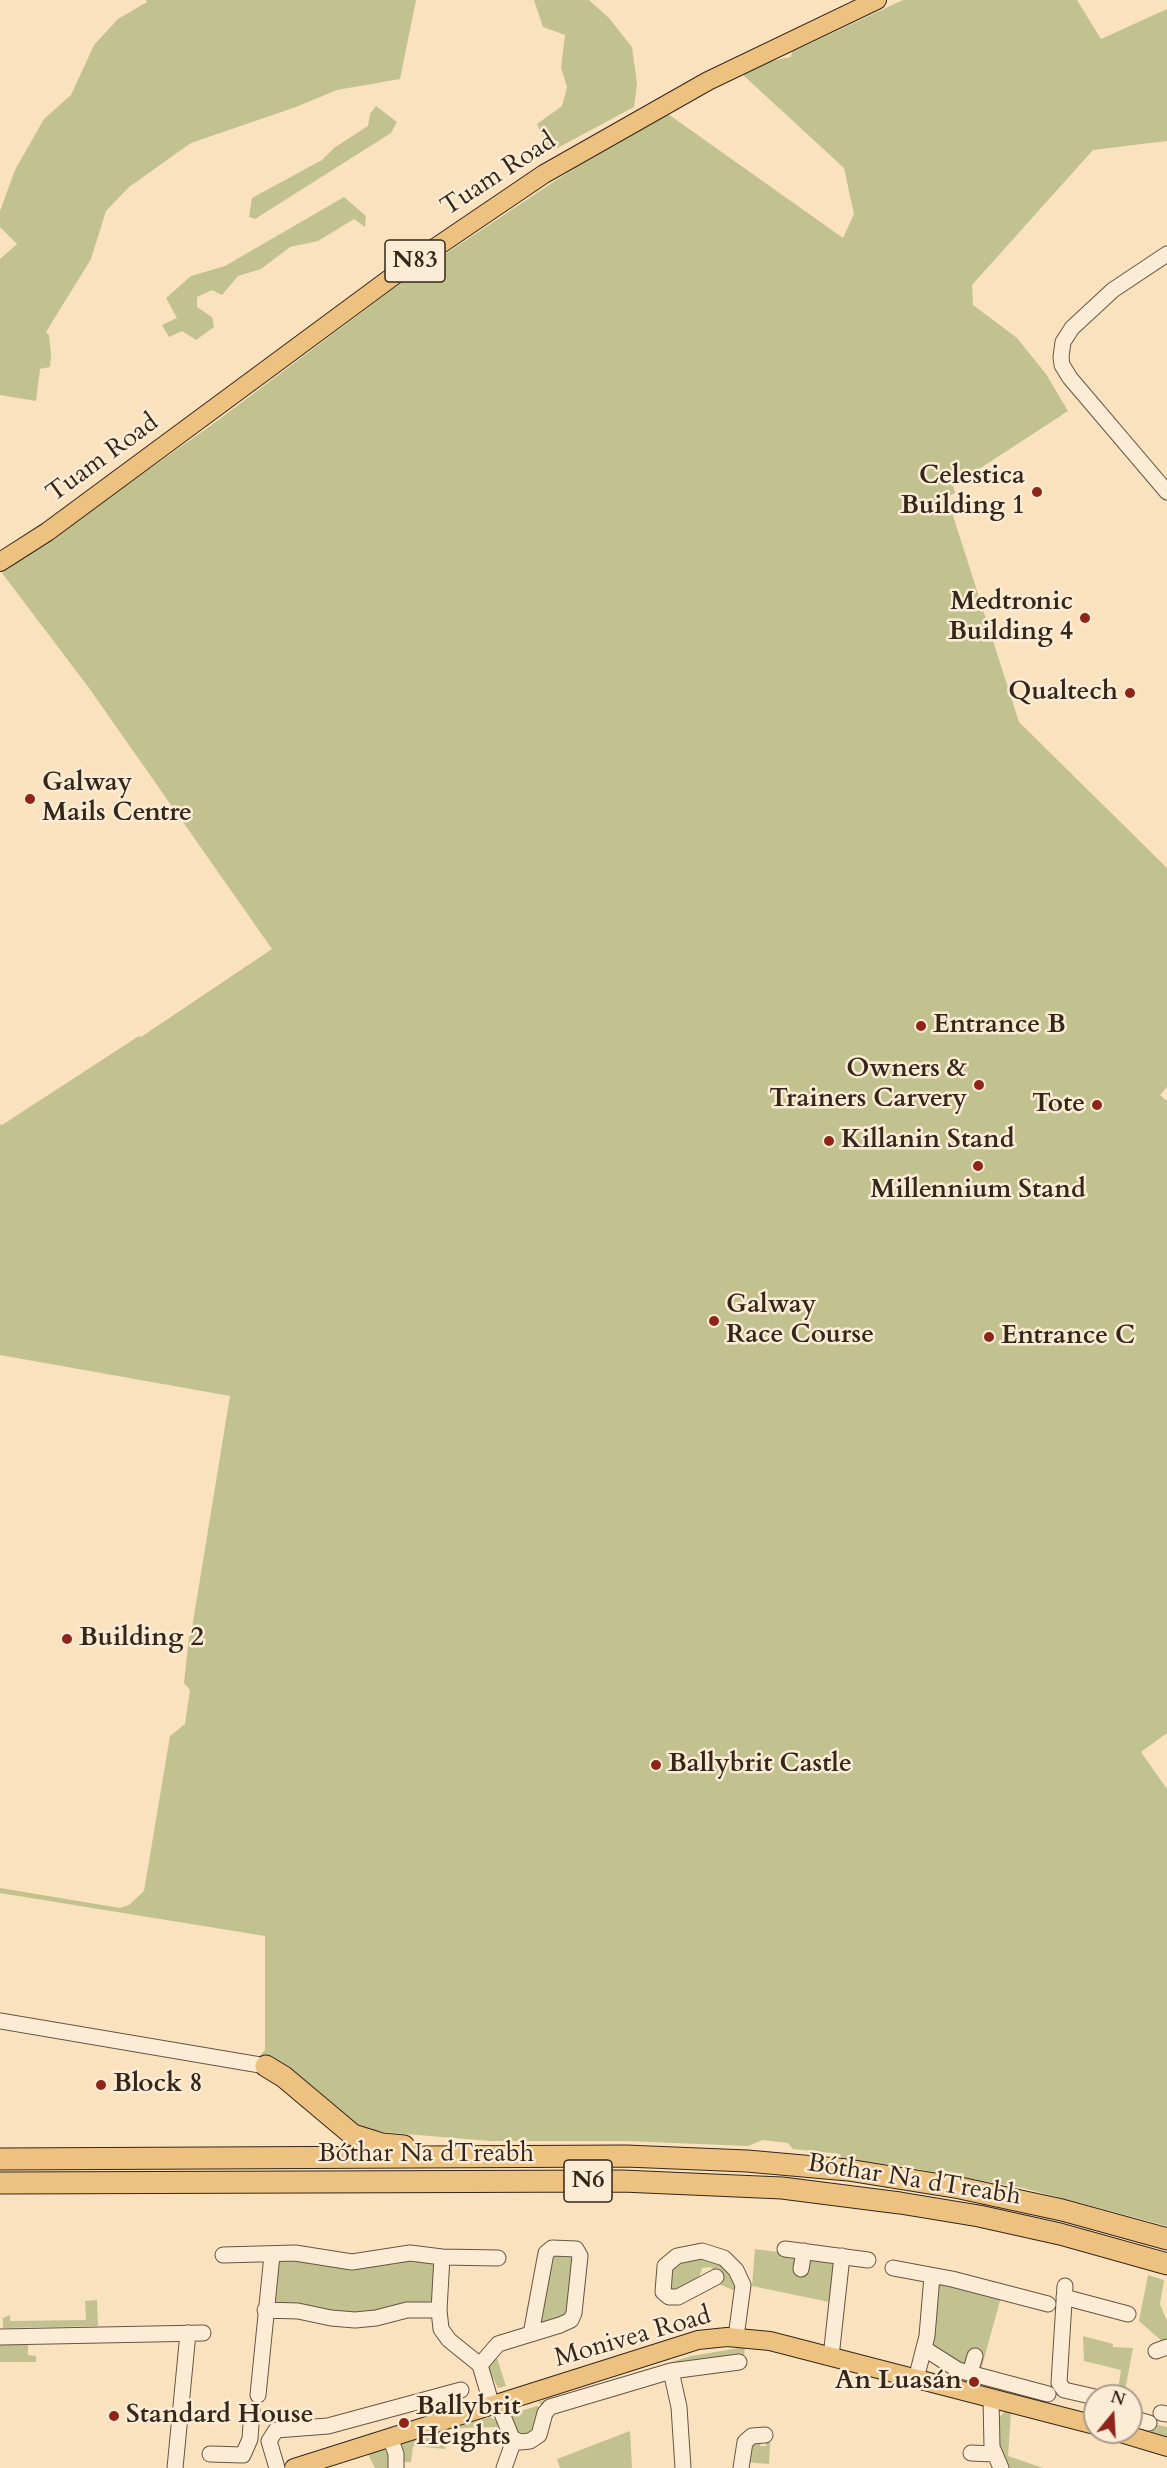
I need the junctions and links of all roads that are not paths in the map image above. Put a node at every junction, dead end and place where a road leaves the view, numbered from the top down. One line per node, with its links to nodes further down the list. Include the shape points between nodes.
1 (877, 0): 4 (main road, Tuam Road / N83, via 708,81 535,180 392,277 47,532)
2 (1167, 254): 3 (street, via 1113,290 1072,327 1063,342 1061,357 1070,378)
3 (1167, 492)
4 (0, 562)
5 (0, 2021): 6 (street)
6 (266, 2066): 7 (highway, via 340,2126 366,2141 465,2148)
7 (500, 2157): 8 (highway, Bóthar Na dTreabh / N6); 10 (highway, Bóthar Na dTreabh / N6, via 690,2158 848,2170 995,2195)
8 (0, 2160)
9 (0, 2183): 19 (highway, Bóthar Na dTreabh / N6, via 622,2181 782,2188 979,2216)
10 (1167, 2239)
11 (785, 2249): 12 (street)
12 (804, 2251): 15 (street); 21 (street)
13 (223, 2255): 14 (street)
14 (272, 2255): 16 (street, via 295,2253 352,2262 410,2253); 25 (street)
15 (842, 2256): 18 (street); 32 (street)
16 (442, 2257): 17 (street); 26 (street)
17 (498, 2258)
18 (868, 2260)
19 (1167, 2264)
20 (893, 2268): 22 (street)
21 (801, 2269)
22 (932, 2276): 24 (street); 31 (street)
23 (716, 2277): 30 (street, via 678,2297 663,2292 666,2266 676,2256 702,2251 724,2259 736,2270 743,2285)
24 (1048, 2304)
25 (265, 2310): 26 (street, via 355,2320 407,2310); 42 (street)
26 (439, 2310): 35 (street, via 440,2326 446,2337)
27 (1128, 2314): 41 (street, via 1065,2291 1059,2383 1064,2390)
28 (531, 2334): 28 (street, via 573,2318 580,2256 576,2249 552,2248 546,2253); 35 (street, via 498,2344)
29 (0, 2337): 57 (street, via 195,2333)
30 (736, 2337): 32 (main road, Monivea Road); 44 (main road, Monivea Road, via 698,2340)
31 (925, 2349): 37 (street, via 954,2368); 38 (street)
32 (831, 2356): 38 (main road, Monivea Road)
33 (975, 2356): 37 (street)
34 (740, 2362): 36 (street)
35 (480, 2365): 44 (street)
36 (671, 2371): 52 (street, via 550,2407 536,2439); 62 (street, via 679,2407)
37 (970, 2373): 40 (street)
38 (916, 2379): 43 (main road, Monivea Road)
39 (461, 2390): 49 (street, via 328,2426 284,2427)
40 (1048, 2394)
41 (1083, 2394)
42 (258, 2395)
43 (991, 2398): 46 (main road, Monivea Road); 56 (street)
44 (495, 2405): 51 (main road, Monivea Road); 52 (street)
45 (252, 2410): 48 (street)
46 (1083, 2422)
47 (1143, 2432): 53 (main road)
48 (250, 2433): 49 (street); 55 (street, via 243,2455)
49 (272, 2435): 58 (street, via 270,2450)
50 (765, 2435): 63 (street, via 752,2436 745,2442)
51 (390, 2438): 59 (main road, Monivea Road); 60 (street)
52 (514, 2440): 61 (street)
53 (1167, 2447)
54 (971, 2453): 56 (street)
55 (210, 2454)
56 (998, 2461)
57 (175, 2468)
58 (277, 2468)
59 (294, 2468)
60 (396, 2468)
61 (504, 2468)
62 (683, 2468)
63 (741, 2468)

